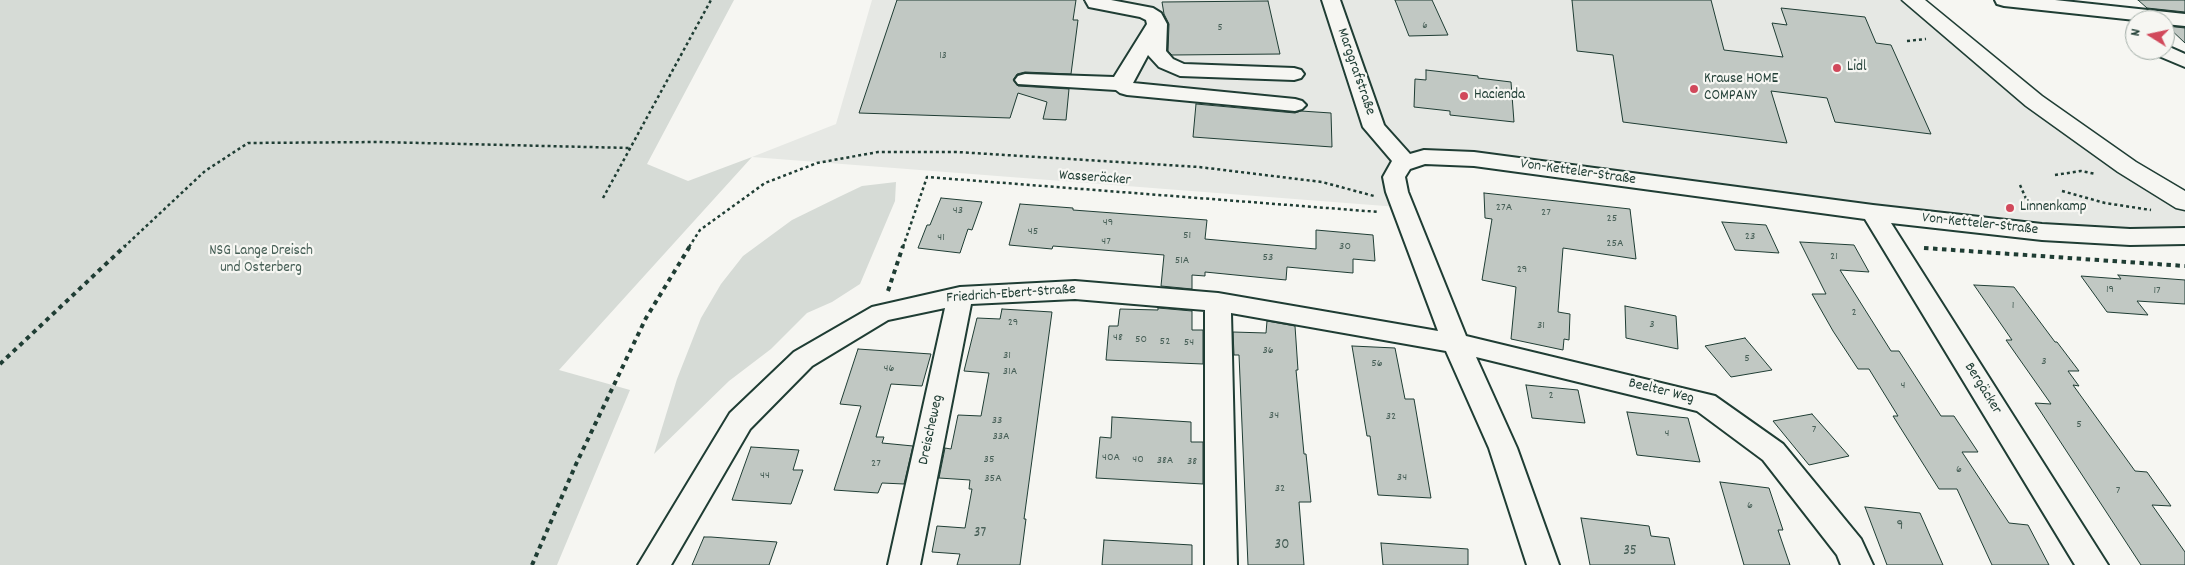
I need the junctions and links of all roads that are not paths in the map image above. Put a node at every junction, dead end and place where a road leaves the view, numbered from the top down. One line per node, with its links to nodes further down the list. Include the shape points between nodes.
1 (1094, 0): 8 (street, via 1146,12 1154,17)
2 (1331, 0): 14 (street, Marggrafstraße, via 1374,126)
3 (1912, 0): 15 (main road, via 2041,107 2127,167)
4 (2004, 0): 5 (street)
5 (2045, 2): 6 (street)
6 (2107, 12): 7 (street); 9 (street)
7 (2185, 20)
8 (1157, 24): 10 (street, via 1156,52 1166,63 1180,70); 12 (street)
9 (2125, 26)
10 (1294, 74)
11 (1025, 80): 12 (street)
12 (1122, 84): 13 (street, via 1136,91)
13 (1295, 105)
14 (1405, 162): 16 (street, Von-Ketteler-Straße, via 1433,157 1474,159); 20 (street, via 1394,176 1394,185)
15 (2185, 202)
16 (1873, 213): 17 (street, Von-Ketteler-Straße, via 2102,237); 26 (street, Bergäcker)
17 (2185, 236)
18 (960, 296): 19 (street, Friedrich-Ebert-Straße, via 1075,290); 21 (street, Friedrich-Ebert-Straße, via 880,312 803,359 740,421); 22 (street, Dreischeweg)
19 (1218, 302): 20 (street, Friedrich-Ebert-Straße); 23 (street)
20 (1456, 343): 24 (street, via 1503,448); 25 (street, Beelter Weg, via 1705,403 1773,452 1850,548)
21 (654, 565)
22 (904, 565)
23 (1221, 565)
24 (1543, 565)
25 (1857, 565)
26 (2092, 565)

